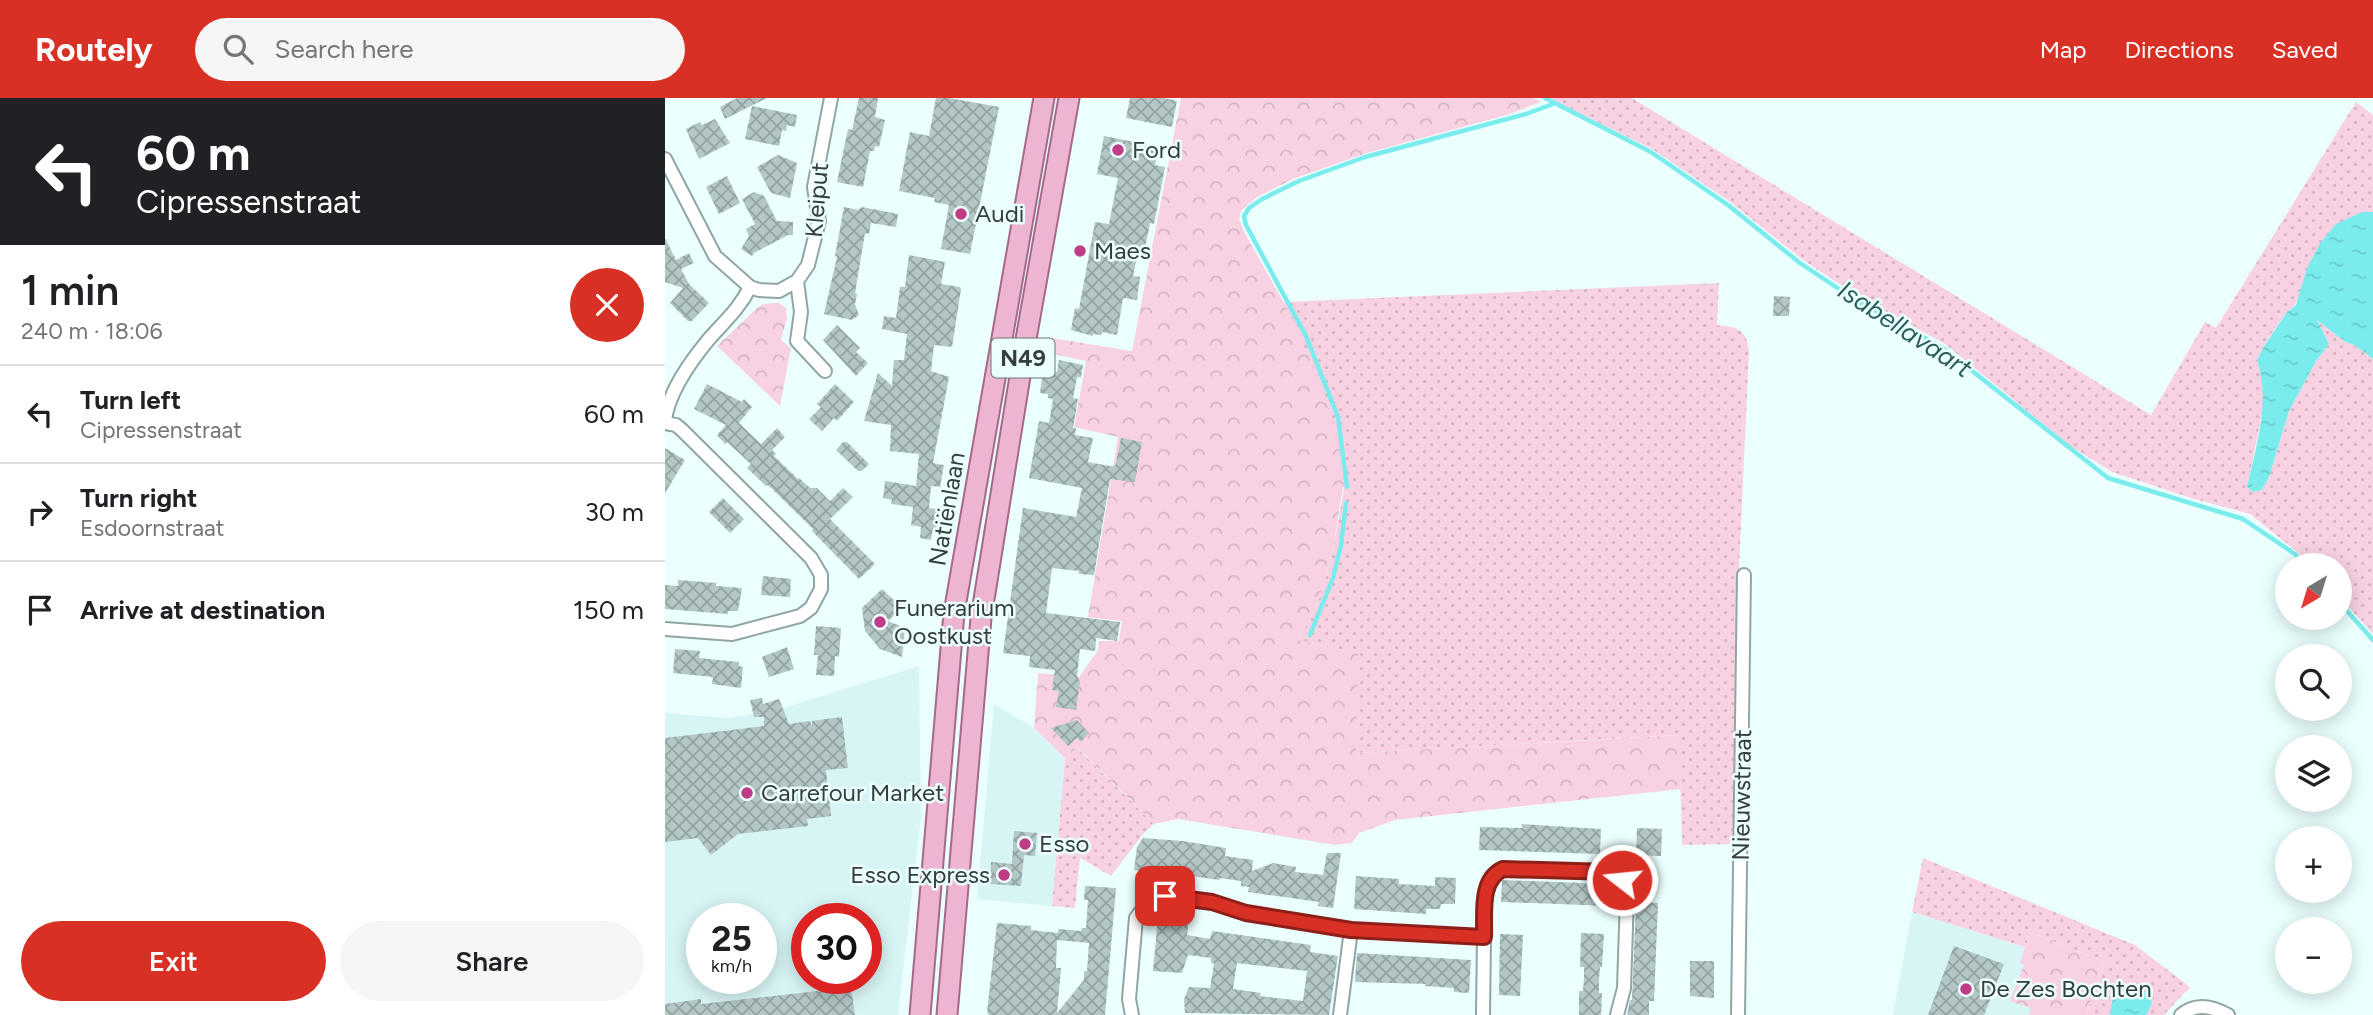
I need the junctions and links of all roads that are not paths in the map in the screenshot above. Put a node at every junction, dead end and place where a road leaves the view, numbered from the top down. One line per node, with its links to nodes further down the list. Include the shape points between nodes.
1 (831, 98): 5 (street, Kleiput, via 814,187 819,222 809,265)
2 (1044, 98): 13 (main road, Natiënlaan / N49, via 954,613)
3 (1069, 98): 14 (main road, Natiënlaan / N49, via 981,618)
4 (665, 159): 6 (street, via 715,256)
5 (797, 281): 6 (street, via 779,291); 7 (street, via 801,312 797,341)
6 (750, 287): 8 (street, via 744,301 688,368 667,403)
7 (825, 371)
8 (665, 422): 10 (street, via 682,430 811,558 822,582 819,596 806,612 744,632)
9 (1744, 575): 19 (street, Nieuwstraat)
10 (665, 629)
11 (1351, 930): 12 (street); 15 (street, via 1246,913 1212,902 1156,898 1136,918 1129,999); 16 (street)
12 (1484, 937): 17 (street); 18 (street, via 1486,889 1495,873 1503,869 1611,872 1622,880 1627,896 1624,988)
13 (921, 1015)
14 (947, 1015)
15 (1132, 1015)
16 (1340, 1015)
17 (1483, 1015)
18 (1617, 1015)
19 (1738, 1015)
20 (2181, 1015): 21 (street, via 2196,1007 2209,1007)
21 (2228, 1015)

